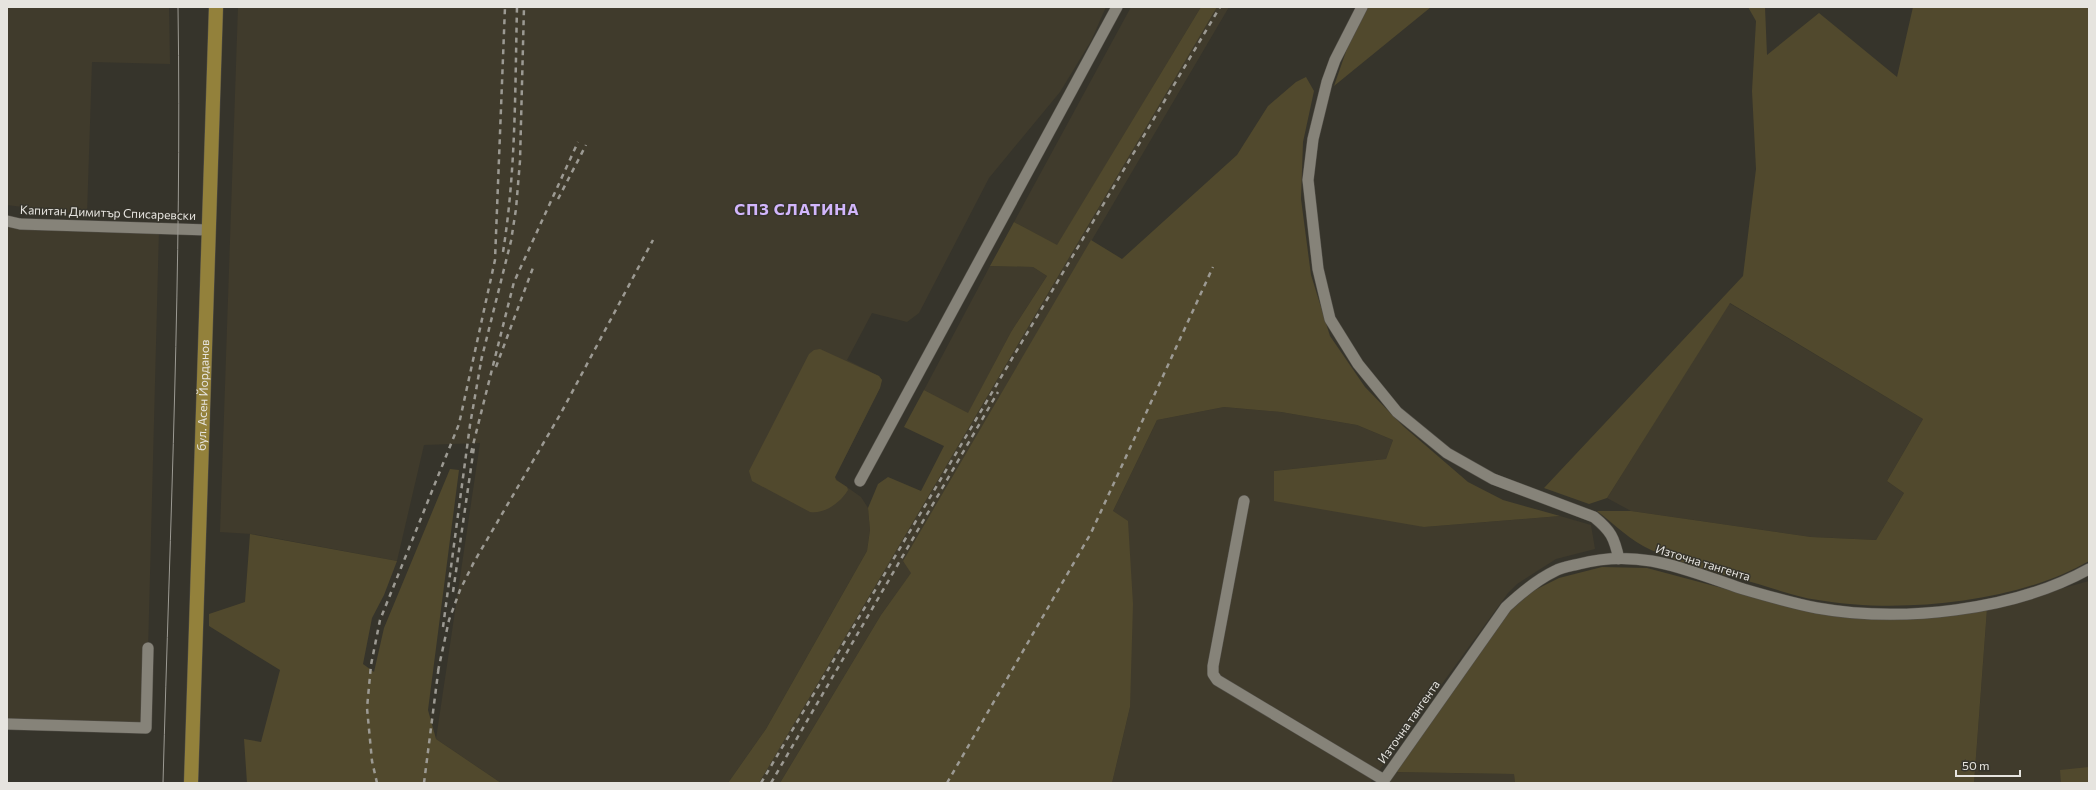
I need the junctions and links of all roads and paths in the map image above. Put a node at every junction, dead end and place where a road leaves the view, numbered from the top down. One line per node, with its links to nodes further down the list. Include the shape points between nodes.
1 (216, 7): 5 (main road, бул. Асен Йорданов)
2 (1117, 7): 6 (street)
3 (1362, 7): 8 (street, via 1335,60 1327,82 1313,139 1308,180 1318,269 1330,319 1358,364 1397,412 1448,453 1493,479 1594,517 1607,527 1614,539)
4 (7, 221): 5 (street, Капитан Димитър Списаревски, via 35,225)
5 (208, 230): 13 (main road, бул. Асен Йорданов)
6 (860, 481)
7 (1244, 501): 12 (street, via 1213,674 1217,680)
8 (1619, 558): 9 (street, Източна тангента, via 1649,559 1741,588 1817,608 1895,615 1957,611 2021,597 2078,576); 12 (street, Източна тангента, via 1591,561 1557,570 1530,586 1506,607)
9 (2089, 569)
10 (148, 648): 11 (street, via 146,728)
11 (7, 724)
12 (1383, 781)
13 (191, 783)

